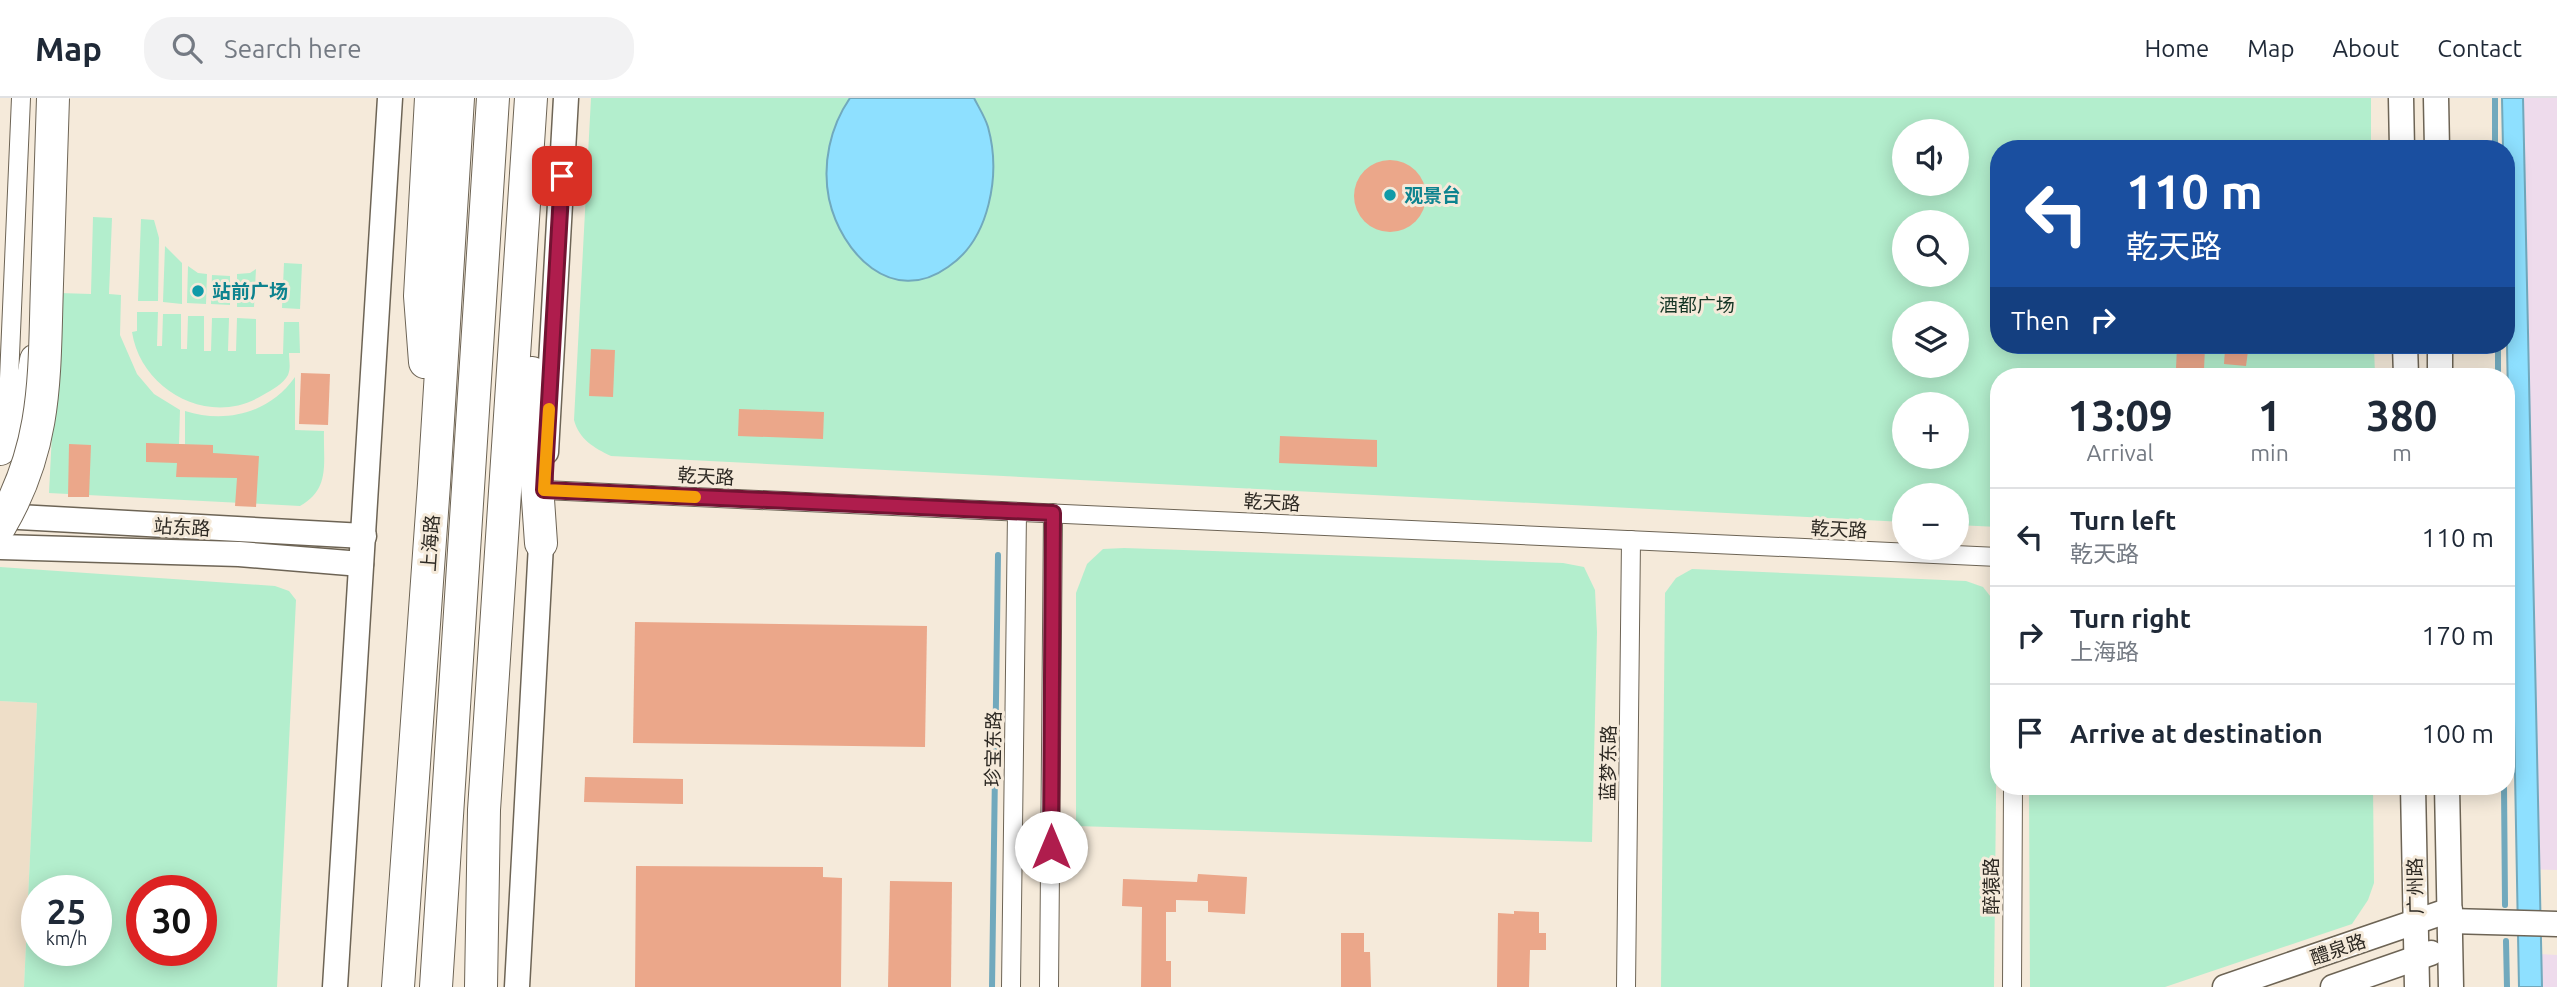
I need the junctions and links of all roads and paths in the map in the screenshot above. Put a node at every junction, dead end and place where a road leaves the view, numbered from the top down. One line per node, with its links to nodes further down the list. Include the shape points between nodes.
1 (21, 98): 15 (street, via 8,402)
2 (53, 98): 14 (highway, bridge)
3 (390, 98): 23 (main road)
4 (431, 98): 17 (highway, via 420,296)
5 (458, 98): 17 (highway, 上海路)
6 (493, 98): 39 (highway, 上海路)
7 (531, 98): 13 (highway)
8 (566, 98): 18 (main road)
9 (2401, 98): 11 (main road)
10 (2436, 98): 12 (main road)
11 (2402, 140)
12 (2437, 140)
13 (528, 145): 25 (highway, via 538,244 531,398); 40 (highway, via 484,810)
14 (47, 290): 16 (highway, bridge, via 34,379 18,421); 22 (highway, bridge, via 45,382 37,436 14,502)
15 (0, 443)
16 (0, 449)
17 (434, 484): 38 (highway, 上海路)
18 (544, 490): 19 (street, 乾天路); 25 (main road)
19 (1017, 512): 20 (street, 乾天路); 42 (street, 珍宝东路)
20 (1053, 513): 24 (street, 乾天路); 43 (street)
21 (0, 516): 23 (main road, 站东路)
22 (0, 526)
23 (364, 536): 28 (main road)
24 (1631, 540): 27 (street, 乾天路); 44 (street, 蓝梦东路)
25 (541, 543): 41 (main road)
26 (0, 547): 28 (main road, 站东路, via 239,554)
27 (1990, 557)
28 (361, 564): 37 (main road)
29 (2013, 795): 45 (street, 醉猿路)
30 (2413, 795): 33 (main road, 广州路)
31 (2447, 795): 32 (main road, 广州路)
32 (2450, 916): 33 (main road, 醴泉路); 34 (main road, 醴泉路); 35 (main road, 广州路)
33 (2416, 922): 36 (main road, 广州路); 46 (main road, 醴泉路)
34 (2557, 924)
35 (2451, 947): 36 (main road, 醴泉路); 49 (main road, 广州路)
36 (2417, 958): 47 (main road, 醴泉路); 48 (main road, 广州路)
37 (335, 987)
38 (398, 987)
39 (436, 987)
40 (481, 987)
41 (517, 987)
42 (1011, 987)
43 (1049, 987)
44 (1626, 987)
45 (2012, 987)
46 (2225, 987)
47 (2333, 987)
48 (2417, 987)
49 (2451, 987)

